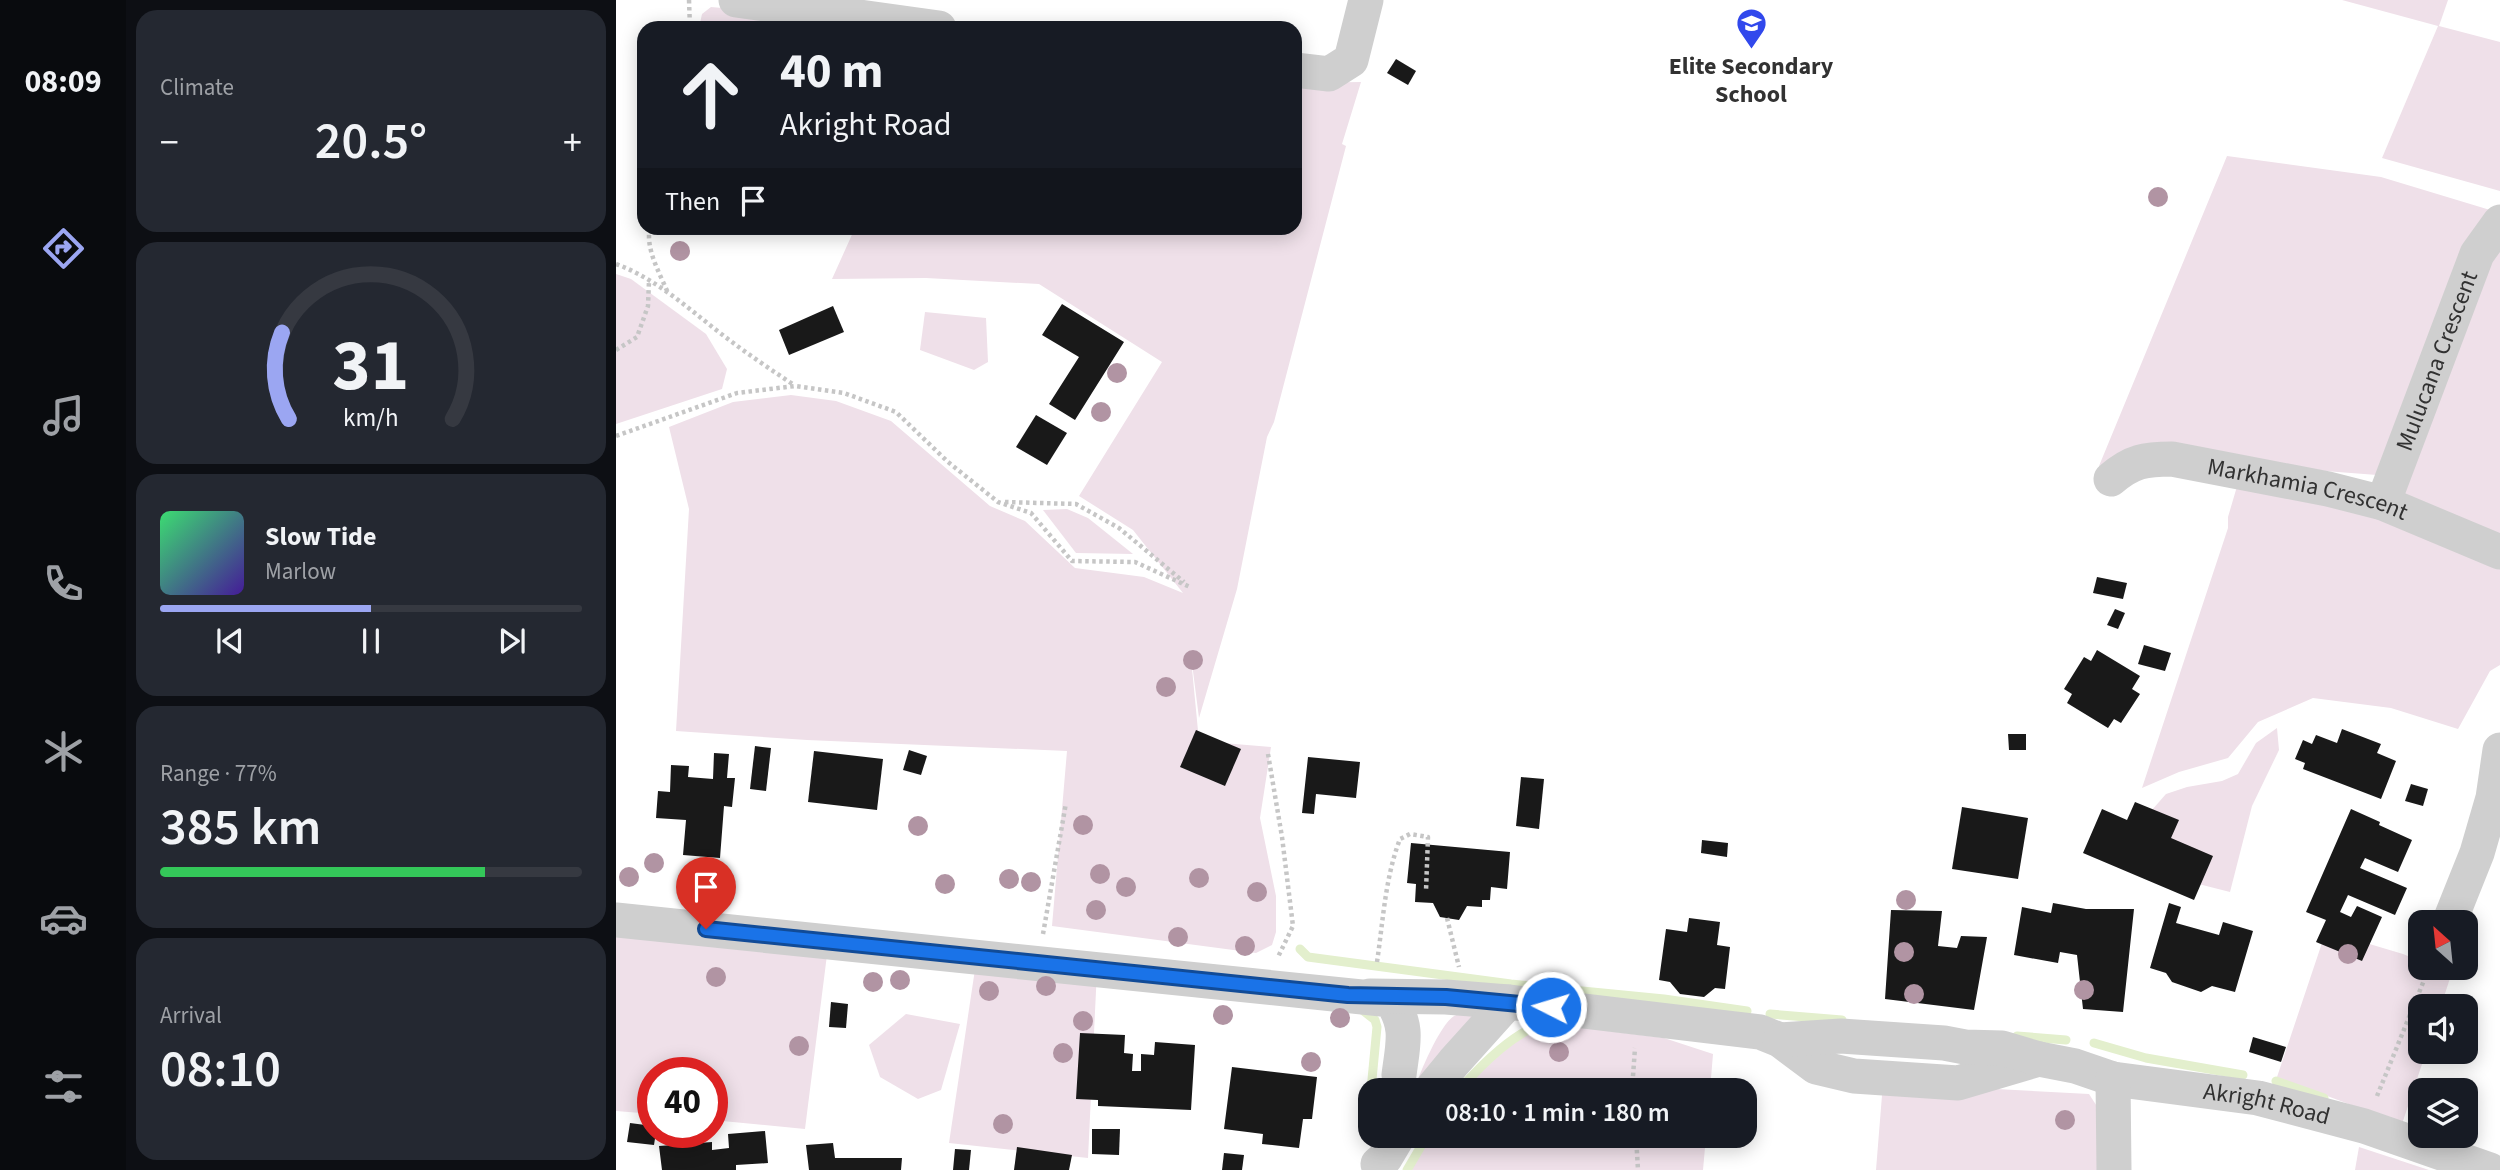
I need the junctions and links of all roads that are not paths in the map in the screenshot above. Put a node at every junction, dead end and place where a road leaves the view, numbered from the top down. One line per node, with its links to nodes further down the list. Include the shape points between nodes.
1 (736, 0): 3 (street)
2 (1366, 0): 4 (street, via 1351,60 1329,74)
3 (888, 21)
4 (1302, 71)
5 (2500, 222): 7 (street, Mulucana Crescent, via 2477,254)
6 (2111, 479): 7 (street, Markhamia Crescent, via 2125,466 2148,459 2172,460)
7 (2383, 503): 8 (street, Markhamia Crescent)
8 (2500, 552)
9 (2500, 750): 10 (street, via 2490,809)
10 (2454, 910)
11 (616, 920): 13 (street)
12 (1453, 984): 13 (street); 14 (street); 16 (street)
13 (1356, 995): 15 (street, via 1391,1000 1399,1013 1404,1031)
14 (1508, 1002): 17 (street); 18 (street, Akright Road, via 1760,1032 1780,1040 1882,1038 2002,1048)
15 (1397, 1078)
16 (1398, 1078)
17 (1441, 1078)
18 (2113, 1079): 21 (street); 22 (street, Akright Road, via 2258,1098 2364,1126)
19 (1391, 1148): 20 (street, via 1385,1158)
20 (1378, 1157)
21 (2114, 1170)
22 (2490, 1170)

